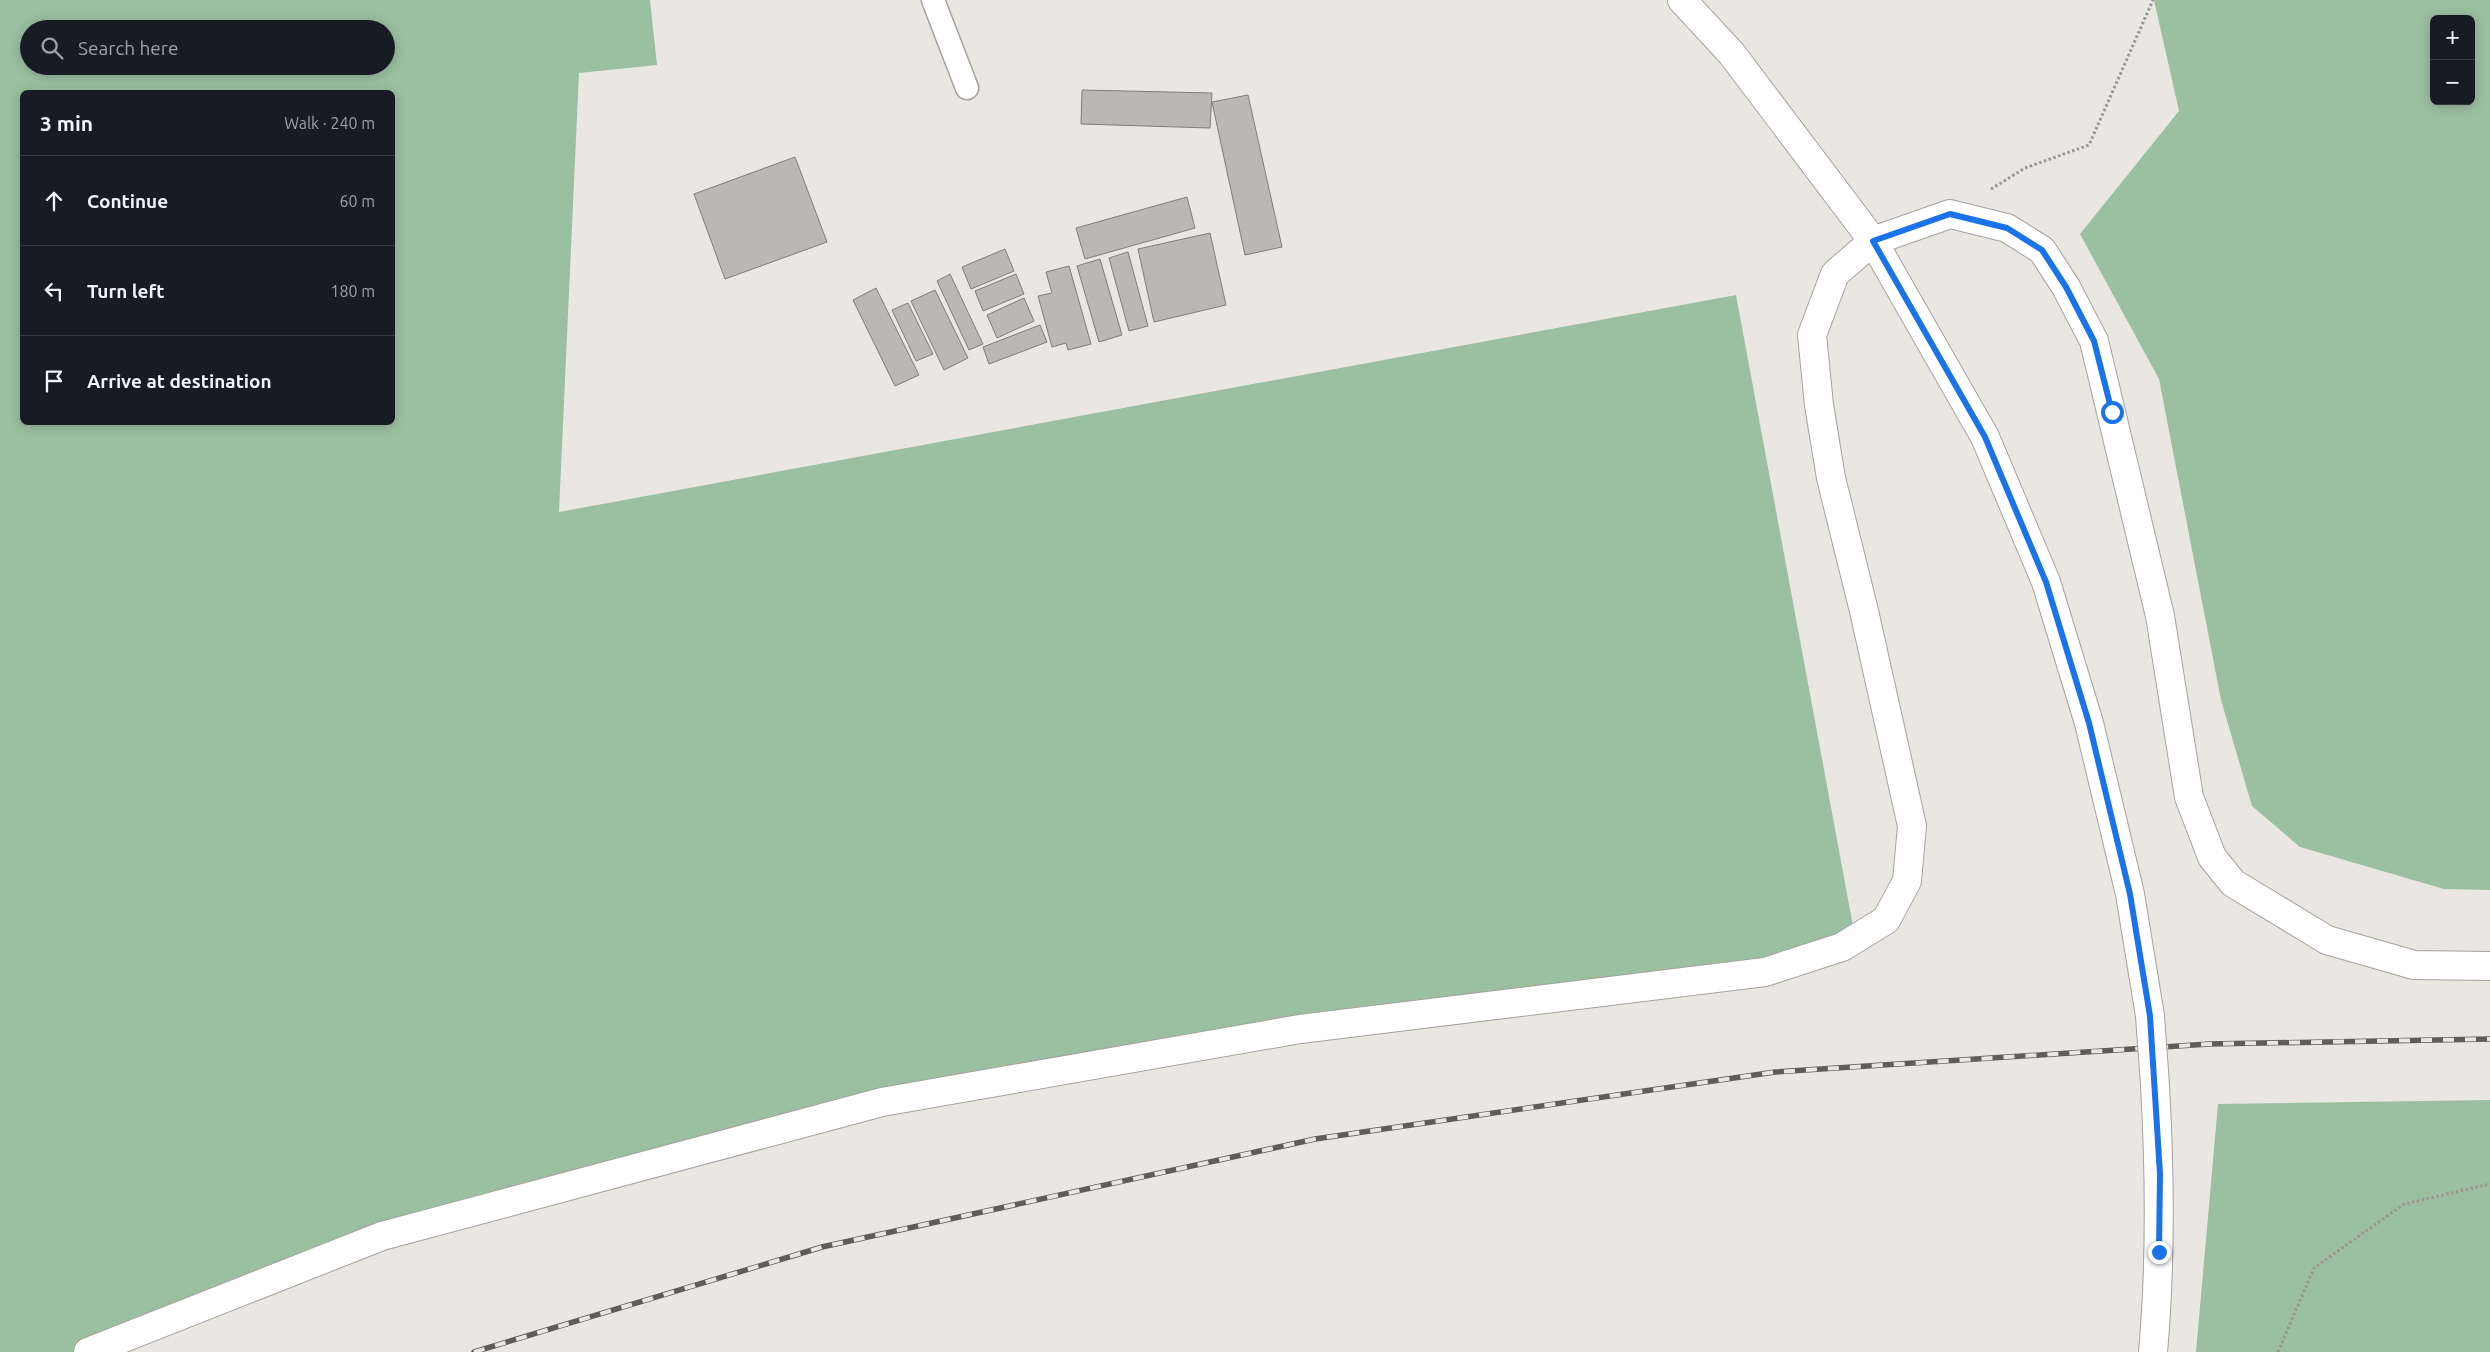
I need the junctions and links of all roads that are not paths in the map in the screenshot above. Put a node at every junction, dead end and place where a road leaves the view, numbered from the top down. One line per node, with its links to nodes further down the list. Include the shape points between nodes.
1 (932, 0): 3 (lane)
2 (1682, 0): 4 (street, via 1732,54)
3 (967, 88)
4 (1873, 241): 5 (street, via 1950,214 2007,228 2042,250 2066,287 2094,341 2160,616 2190,797 2212,856 2233,883 2327,940 2414,965); 6 (street, via 1834,274 1812,335 1831,478 1912,826 1907,881 1886,920 1864,934 1842,947 1765,972 1300,1029 882,1102 382,1236); 7 (street, bridge, via 1985,437 2046,582 2094,742 2130,894 2150,1016 2160,1174 2158,1290)
5 (2490, 966)
6 (88, 1352)
7 (2153, 1352)

